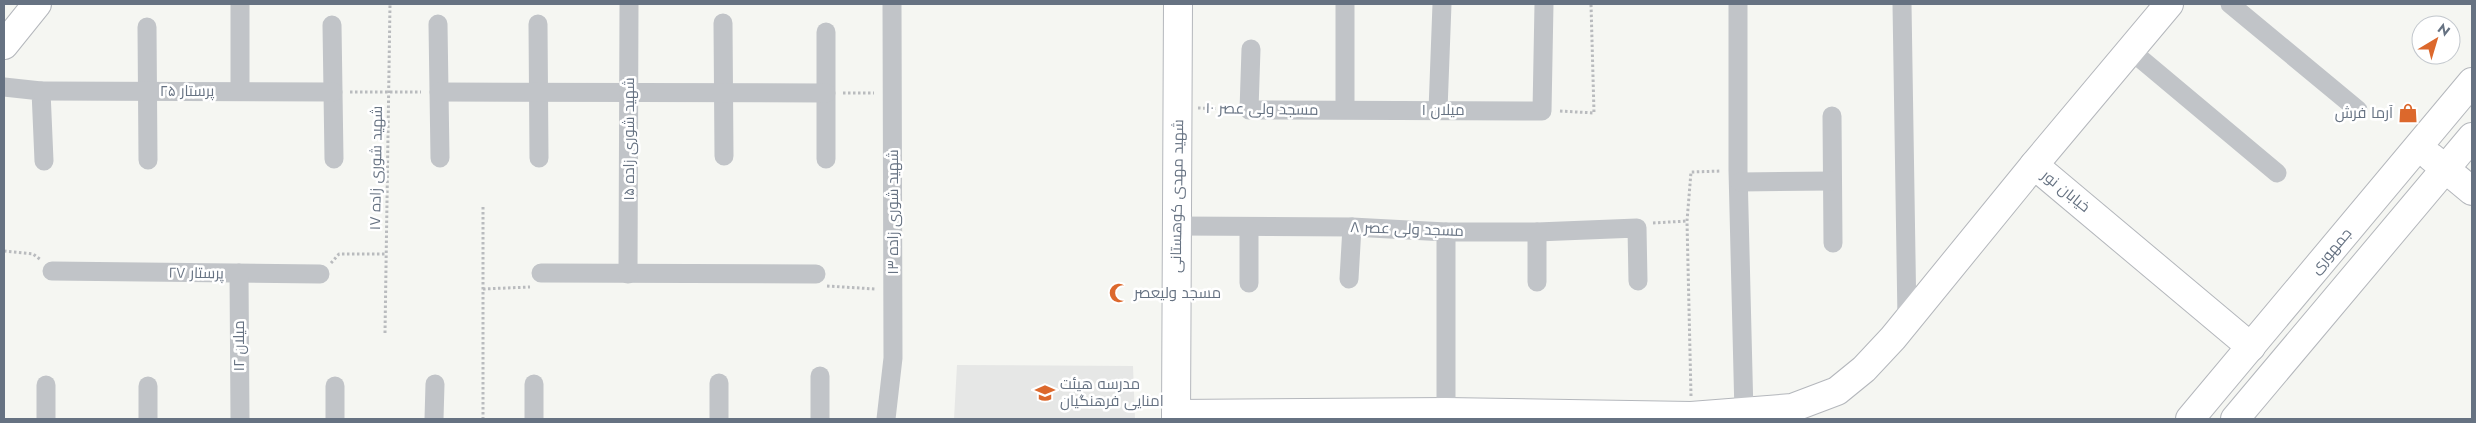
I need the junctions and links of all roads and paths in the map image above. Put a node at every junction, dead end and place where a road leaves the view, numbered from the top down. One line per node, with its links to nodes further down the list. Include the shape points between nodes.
1 (37, 4): 21 (street)
2 (240, 4): 28 (street)
3 (390, 4): 30 (path, شهید شوری زاده ۱۷)
4 (629, 4): 33 (street, شهید شوری زاده ۱۵)
5 (892, 4): 36 (street, شهید شوری زاده ۱۳)
6 (1178, 4): 37 (street, شهید مهدی کوهستانی)
7 (1346, 4): 39 (street)
8 (1442, 4): 40 (street)
9 (1544, 4): 42 (street)
10 (1591, 4): 42 (path, via 1594,112)
11 (1738, 4): 56 (street)
12 (1902, 4): 82 (street)
13 (2169, 4): 23 (street)
14 (2230, 4): 41 (street)
15 (723, 23): 34 (street)
16 (438, 24): 31 (street)
17 (538, 24): 32 (street)
18 (332, 25): 29 (street)
19 (147, 26): 27 (street)
20 (826, 32): 35 (street)
21 (4, 46)
22 (1251, 49): 38 (street)
23 (2129, 49): 53 (street); 55 (street)
24 (2472, 82): 45 (street, جمهوری)
25 (4, 86): 26 (street, پرستار ۲۵)
26 (41, 91): 27 (street, پرستار ۲۵); 52 (street)
27 (148, 91): 28 (street, پرستار ۲۵); 51 (street)
28 (240, 91): 29 (street, پرستار ۲۵)
29 (333, 92): 30 (path); 50 (street)
30 (388, 92): 31 (path); 69 (path, شهید شوری زاده ۱۷)
31 (439, 92): 32 (street); 47 (street)
32 (538, 92): 33 (street); 48 (street)
33 (629, 93): 34 (street); 74 (street, شهید شوری زاده ۱۵)
34 (724, 93): 35 (street); 46 (street)
35 (826, 93): 36 (path); 49 (street)
36 (892, 94): 81 (street, شهید شوری زاده ۱۳)
37 (1178, 106): 38 (path, مسجد ولی عصر ۱۰); 61 (street, شهید مهدی کوهستانی)
38 (1249, 110): 39 (street, مسجد ولی عصر ۱۰)
39 (1345, 110): 40 (street, میلان ۱)
40 (1438, 110): 42 (street, میلان ۱)
41 (2358, 110)
42 (1542, 111)
43 (1832, 116): 57 (street)
44 (2472, 136): 54 (street)
45 (2418, 147): 54 (street); 84 (street, جمهوری)
46 (724, 156)
47 (440, 158)
48 (539, 158)
49 (826, 158)
50 (334, 159)
51 (148, 160)
52 (44, 161)
53 (2034, 165): 82 (street, خیابان نور); 84 (street, خیابان نور)
54 (2445, 168): 58 (street); 108 (street)
55 (2277, 173)
56 (1739, 176): 57 (street); 60 (path, via 1691,172); 92 (street)
57 (1832, 182): 67 (street)
58 (2472, 191)
59 (483, 207): 80 (path)
60 (1688, 221): 64 (path, via 1654,223); 94 (path)
61 (1177, 226): 62 (street, مسجد ولی عصر ۸); 95 (street, شهید مهدی کوهستانی)
62 (1249, 227): 63 (street, مسجد ولی عصر ۸); 79 (street)
63 (1352, 227): 65 (street, مسجد ولی عصر ۸); 76 (street)
64 (1637, 228): 66 (street, مسجد ولی عصر ۸); 77 (street)
65 (1446, 232): 66 (street, مسجد ولی عصر ۸); 93 (street)
66 (1537, 232): 78 (street)
67 (1833, 243)
68 (4, 251): 70 (path, via 34,254)
69 (386, 254): 73 (path, via 339,254); 83 (path, شهید شوری زاده ۱۷)
70 (52, 271): 72 (street, پرستار ۲۷)
71 (540, 273): 74 (street); 80 (path, via 534,287)
72 (239, 274): 73 (street, پرستار ۲۷); 99 (street, میلان ۱۲)
73 (320, 274)
74 (628, 274): 75 (street)
75 (816, 274): 81 (path, via 828,288)
76 (1349, 278)
77 (1638, 281)
78 (1537, 282)
79 (1249, 283)
80 (483, 289): 102 (path)
81 (893, 289): 106 (street, شهید شوری زاده ۱۳, via 893,358)
82 (1906, 320): 92 (street, خیابان نور, via 1864,369 1837,390 1792,408)
83 (385, 333)
84 (2251, 347): 107 (street, جمهوری)
85 (820, 376): 105 (street)
86 (719, 383): 104 (street)
87 (435, 384): 101 (street)
88 (534, 384): 103 (street)
89 (46, 385): 97 (street)
90 (148, 386): 98 (street)
91 (335, 386): 100 (street)
92 (1744, 414): 94 (street, خیابان نور)
93 (1446, 416): 95 (street, خیابان نور); 96 (street, خیابان نور)
94 (1691, 416): 96 (street, خیابان نور)
95 (1176, 417)
96 (1597, 418)
97 (46, 419)
98 (148, 419)
99 (240, 419)
100 (335, 419)
101 (434, 419)
102 (483, 419)
103 (534, 419)
104 (719, 419)
105 (820, 419)
106 (886, 419)
107 (2190, 419)
108 (2234, 419)

